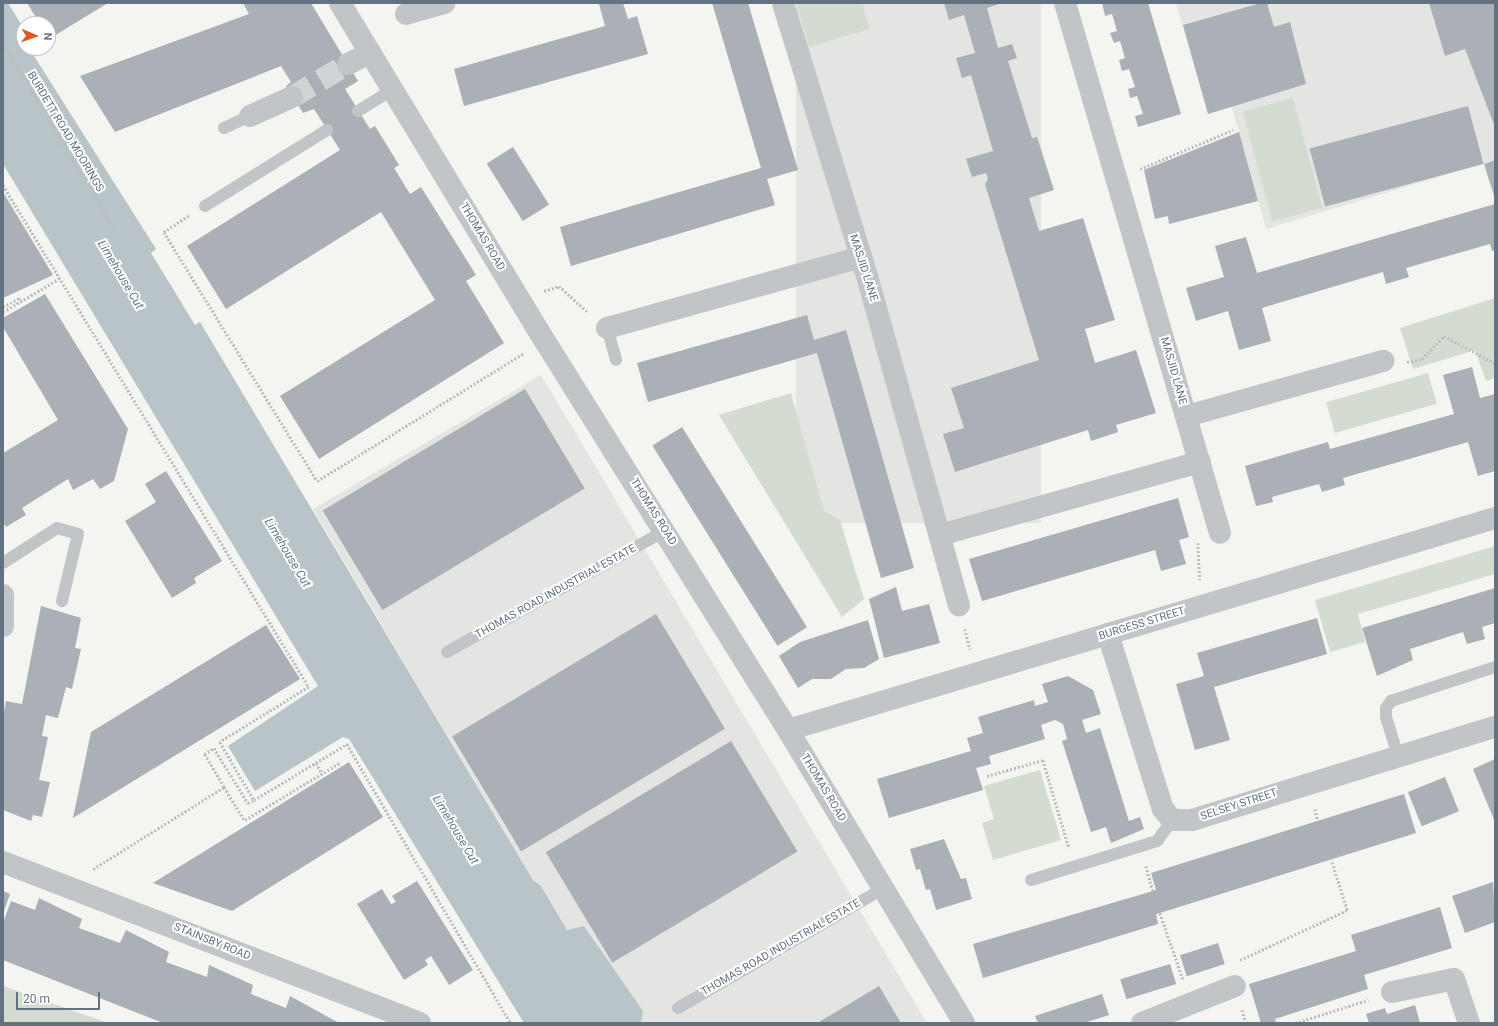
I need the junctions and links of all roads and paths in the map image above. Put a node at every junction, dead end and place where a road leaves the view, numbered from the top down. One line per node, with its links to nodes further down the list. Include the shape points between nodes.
1 (340, 3): 7 (street, THOMAS ROAD)
2 (444, 3): 5 (street)
3 (783, 3): 20 (street, MASJID LANE)
4 (1065, 3): 16 (street, MASJID LANE)
5 (406, 14)
6 (3, 44): 19 (path, BURDETT ROAD MOORINGS)
7 (370, 53): 8 (street); 9 (street, THOMAS ROAD)
8 (348, 64)
9 (392, 90): 11 (lane); 22 (street, THOMAS ROAD)
10 (292, 97): 12 (street)
11 (358, 111)
12 (250, 116): 13 (lane)
13 (224, 128)
14 (327, 130): 18 (lane)
15 (1233, 130): 16 (path)
16 (1117, 179): 31 (street, MASJID LANE)
17 (3, 185): 21 (path)
18 (205, 206): 27 (path, via 164,232 317,481)
19 (114, 228)
20 (861, 258): 26 (street); 36 (street, MASJID LANE)
21 (60, 278): 23 (path); 55 (path, via 309,687 220,742)
22 (521, 300): 26 (path, via 559,286); 27 (street, THOMAS ROAD)
23 (21, 302): 24 (path, via 19,298); 25 (path)
24 (3, 307)
25 (3, 312)
26 (607, 328): 28 (lane)
27 (544, 340): 34 (street, THOMAS ROAD)
28 (616, 360)
29 (1383, 361): 30 (path, via 1422,359 1444,336); 31 (street, MASJID LANE)
30 (1495, 363)
31 (1187, 416): 32 (street, MASJID LANE)
32 (1200, 462): 35 (street, MASJID LANE); 36 (street)
33 (1495, 518): 41 (street, BURGESS STREET)
34 (664, 531): 44 (lane, THOMAS ROAD INDUSTRIAL ESTATE); 48 (street, THOMAS ROAD)
35 (1220, 533): 41 (path, via 1195,544)
36 (940, 535): 40 (street, MASJID LANE)
37 (3, 563): 39 (lane, via 57,528 78,534)
38 (3, 595): 42 (street)
39 (62, 601)
40 (959, 605): 46 (path)
41 (1203, 605): 43 (street, BURGESS STREET)
42 (3, 626)
43 (1108, 634): 46 (street, BURGESS STREET); 56 (street, via 1163,809)
44 (447, 652)
45 (1495, 667): 49 (lane, via 1391,701 1386,708 1386,717)
46 (976, 672): 48 (street, BURGESS STREET)
47 (1495, 727): 49 (street, SELSEY STREET)
48 (788, 730): 63 (street, THOMAS ROAD)
49 (1398, 756): 56 (street, SELSEY STREET, via 1192,820)
50 (341, 762): 52 (path)
51 (316, 763): 52 (path); 55 (path); 71 (path, via 346,744)
52 (322, 773): 54 (path, via 245,820)
53 (987, 776): 60 (path, via 1043,760)
54 (224, 787): 55 (path, via 204,754 214,748 248,803); 62 (path)
55 (254, 800)
56 (1172, 820): 57 (lane, via 1157,841)
57 (1140, 846): 60 (lane); 64 (path)
58 (1331, 860): 66 (path, via 1346,910 1229,965)
59 (3, 862): 62 (street, STAINSBY ROAD)
60 (1074, 866): 61 (lane)
61 (1031, 880)
62 (68, 884): 70 (street, STAINSBY ROAD)
63 (884, 888): 69 (lane, THOMAS ROAD INDUSTRIAL ESTATE); 72 (street, THOMAS ROAD)
64 (1153, 891)
65 (1160, 913): 68 (path)
66 (1235, 986): 68 (street)
67 (1392, 992): 74 (path); 75 (street, via 1454,979)
68 (1191, 1002): 73 (street)
69 (678, 1008)
70 (420, 1023)
71 (511, 1023)
72 (964, 1023)
73 (1142, 1023)
74 (1295, 1023)
75 (1469, 1023)

